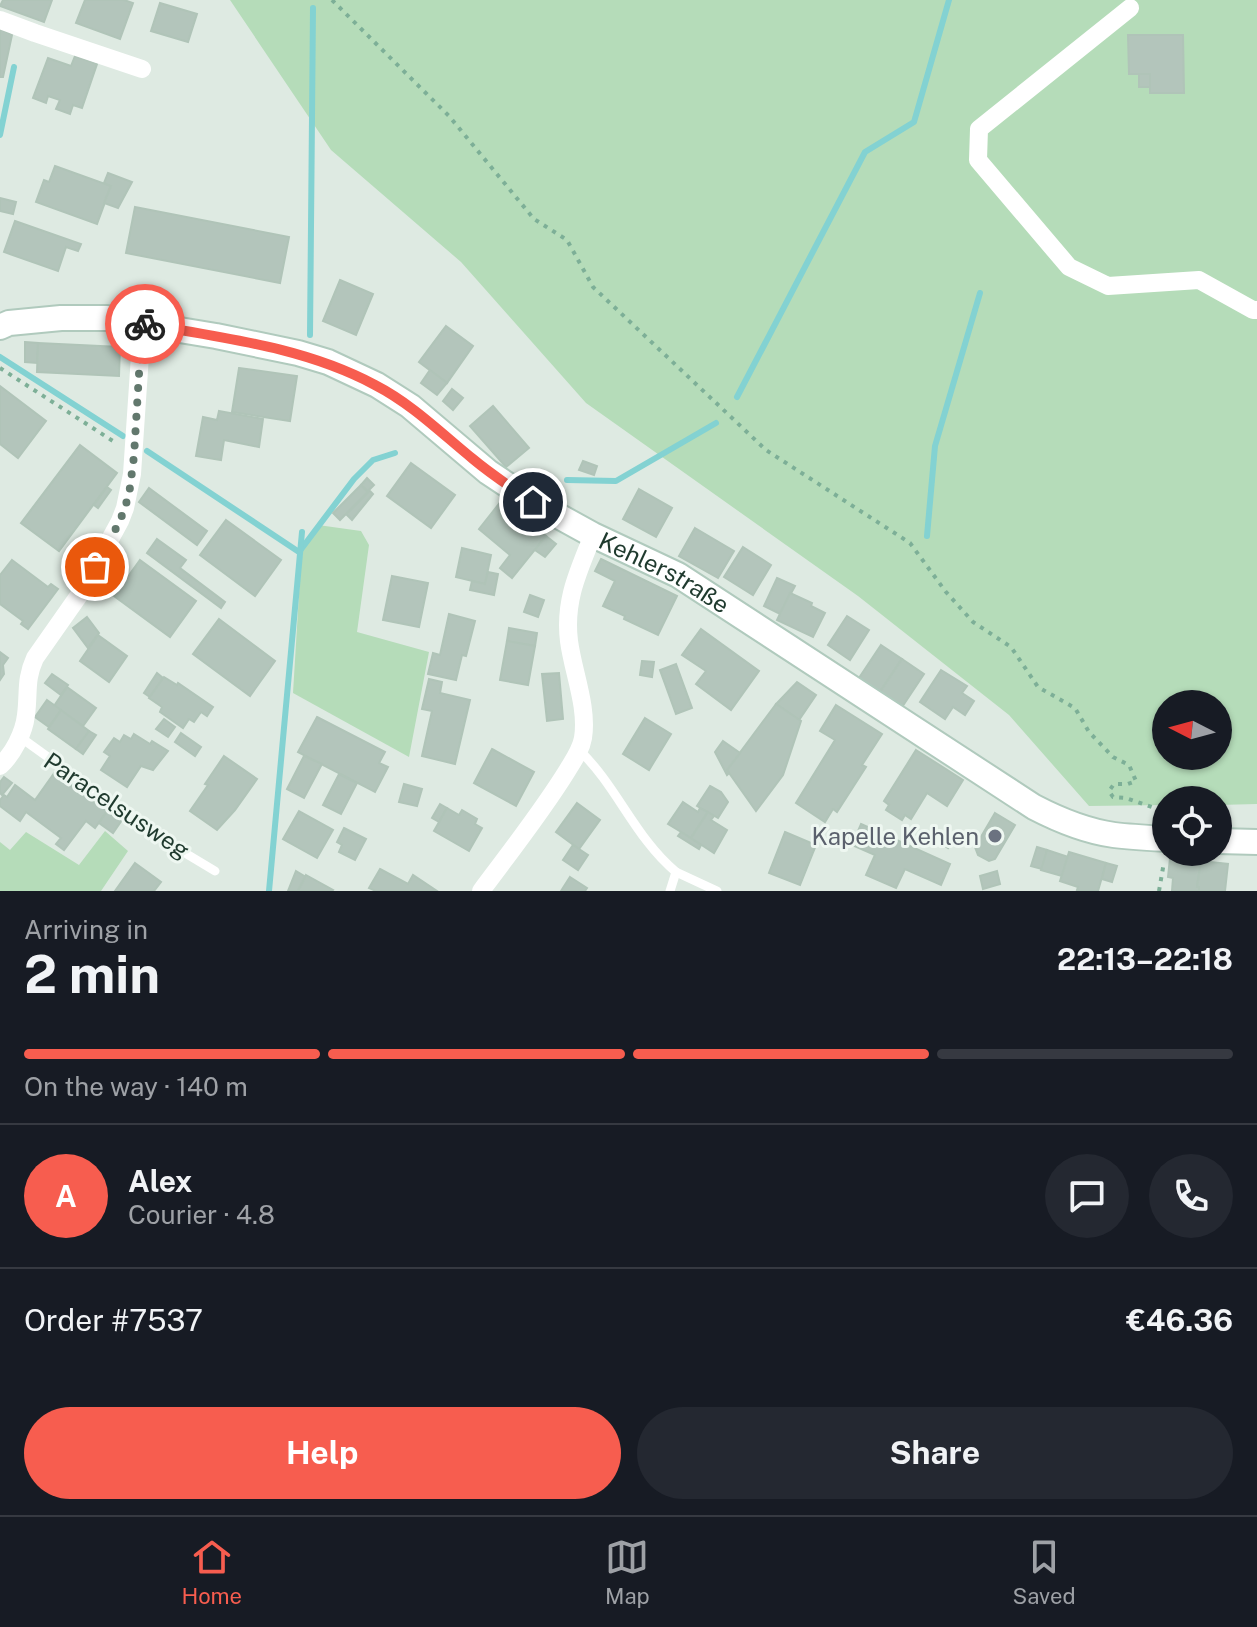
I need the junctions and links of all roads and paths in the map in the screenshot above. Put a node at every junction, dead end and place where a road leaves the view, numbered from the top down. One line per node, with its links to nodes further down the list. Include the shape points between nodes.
1 (332, 0): 14 (path, via 449,116 534,219 567,240 593,287 766,450 910,543 973,622 1011,647 1038,687 1075,708 1089,732 1113,757 1129,765 1136,781 1114,784 1109,791 1113,797)
2 (1133, 4): 5 (street, via 979,129 978,160 1069,267 1108,286 1199,280)
3 (0, 20): 4 (street)
4 (142, 69)
5 (1257, 310)
6 (144, 324): 7 (street, Kehlerstraße, via 61,318); 9 (street, Paracelsusweg); 10 (street, Kehlerstraße, via 298,353 377,385 488,472)
7 (0, 327)
8 (0, 368): 9 (path)
9 (134, 456): 11 (street, Paracelsusweg, via 120,521 30,669)
10 (593, 535): 12 (street, via 568,616 582,710); 17 (street, Kehlerstraße, via 678,575 1034,807 1059,820)
11 (20, 737): 13 (street, Paracelsusweg); 19 (lane, Paracelsusweg)
12 (579, 750): 20 (lane, via 646,842); 21 (street)
13 (0, 766)
14 (1152, 807)
15 (1232, 841): 16 (street)
16 (1257, 842)
17 (1152, 845)
18 (1162, 866): 24 (path)
19 (215, 871)
20 (676, 872): 22 (lane); 23 (lane)
21 (481, 891)
22 (670, 891)
23 (717, 891)
24 (1159, 891)

